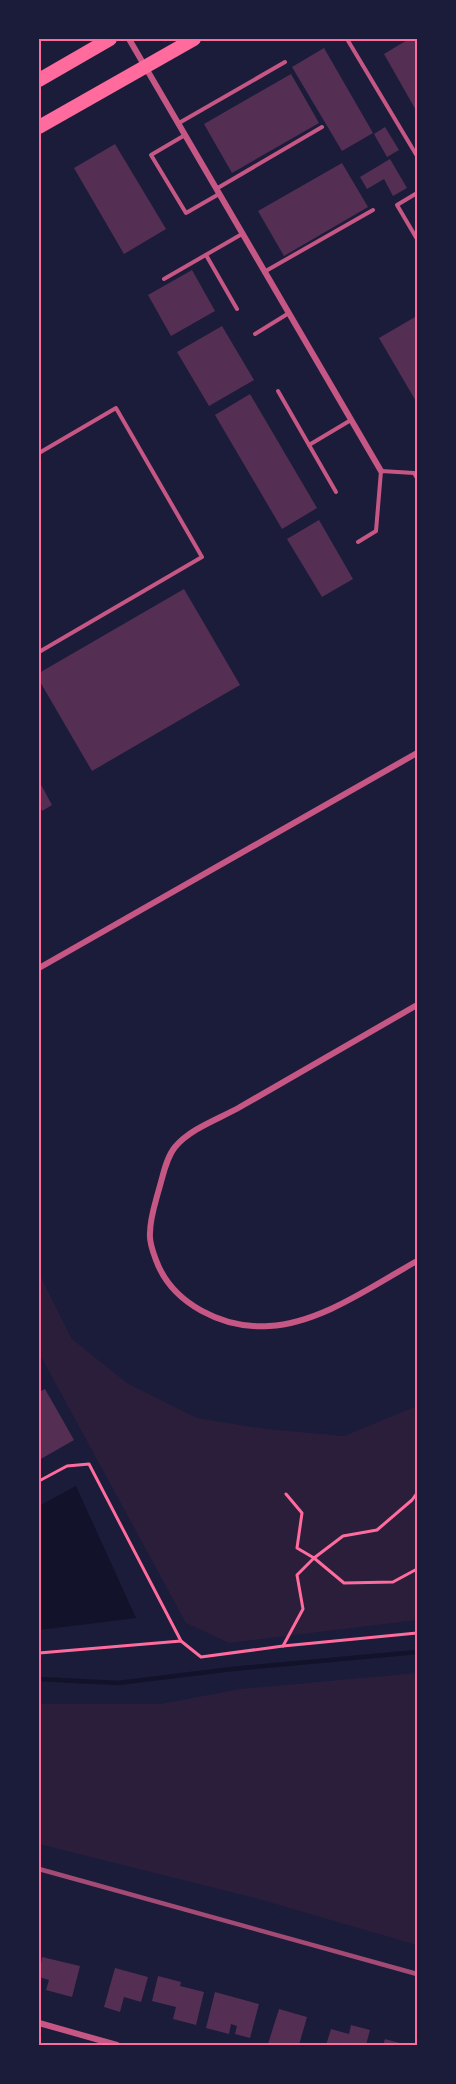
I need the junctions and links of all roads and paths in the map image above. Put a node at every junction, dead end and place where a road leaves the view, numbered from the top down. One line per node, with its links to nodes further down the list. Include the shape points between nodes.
1 (110, 39): 7 (main road)
2 (129, 39): 6 (street)
3 (194, 39): 6 (main road)
4 (346, 39): 12 (lane)
5 (285, 62): 8 (lane)
6 (145, 67): 8 (street); 9 (main road)
7 (39, 80)
8 (178, 123): 11 (street)
9 (39, 127)
10 (322, 127): 13 (lane)
11 (184, 135): 13 (street); 13 (lane, via 150,155 186,213)
12 (417, 156)
13 (217, 191): 16 (street)
14 (417, 193): 17 (lane, via 397,205)
15 (373, 210): 19 (lane)
16 (242, 234): 18 (lane); 19 (street)
17 (417, 239)
18 (206, 255): 20 (lane); 21 (lane)
19 (264, 272): 22 (street)
20 (164, 279)
21 (237, 309)
22 (289, 314): 23 (lane); 25 (street)
23 (255, 334)
24 (278, 391): 26 (lane)
25 (351, 420): 26 (lane); 28 (street)
26 (309, 445): 30 (lane)
27 (39, 453): 32 (lane, via 116,408 202,556)
28 (381, 471): 29 (lane, via 414,473); 31 (lane, via 376,531)
29 (417, 478)
30 (336, 492)
31 (358, 542)
32 (39, 652)
33 (417, 753): 34 (street)
34 (39, 968)
35 (417, 1005): 36 (street, via 186,1136 173,1149 164,1170 149,1235 161,1274 180,1297 208,1314 239,1324 268,1327 314,1317)
36 (417, 1261)
37 (39, 1481): 43 (path, via 67,1466 89,1464)
38 (417, 1493): 40 (path, via 378,1530 343,1536)
39 (286, 1494): 40 (path, via 302,1513 297,1548)
40 (314, 1558): 41 (path, via 344,1583 393,1582); 44 (path, via 297,1575 303,1609)
41 (417, 1569)
42 (417, 1634): 44 (path)
43 (181, 1641): 44 (path, via 201,1657); 45 (path)
44 (283, 1646)
45 (39, 1653)
46 (39, 2023): 47 (street)
47 (117, 2045)

